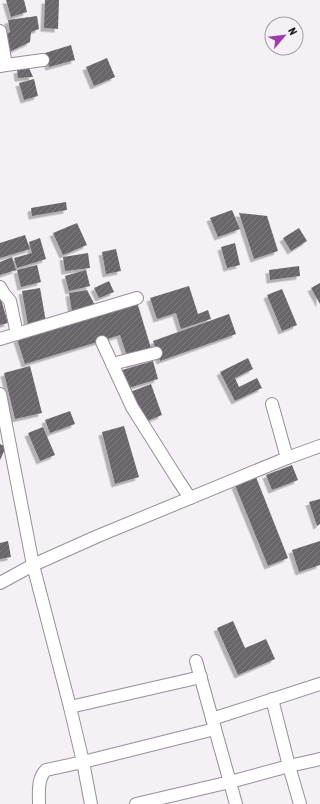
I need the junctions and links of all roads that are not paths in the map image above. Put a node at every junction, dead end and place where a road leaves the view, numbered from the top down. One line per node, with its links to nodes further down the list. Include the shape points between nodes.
1 (0, 31): 3 (street)
2 (43, 60): 3 (street)
3 (3, 66)
4 (0, 287): 6 (street, via 10,301)
5 (138, 298): 6 (street)
6 (17, 334): 7 (street)
7 (0, 339)
8 (102, 342): 10 (street)
9 (156, 353): 10 (street)
10 (112, 364): 15 (street, via 132,407)
11 (0, 394): 16 (street)
12 (272, 404): 14 (street)
13 (320, 446): 14 (street)
14 (287, 458): 15 (street)
15 (190, 498): 16 (street)
16 (33, 565): 17 (street); 22 (street)
17 (0, 583)
18 (196, 661): 19 (street)
19 (201, 677): 22 (street); 23 (street)
20 (320, 684): 21 (street)
21 (272, 699): 23 (street); 26 (street)
22 (70, 707): 25 (street)
23 (214, 724): 25 (street); 27 (street)
24 (320, 759): 26 (street)
25 (83, 762): 28 (street, via 43,772); 29 (street)
26 (289, 766): 27 (street); 32 (street)
27 (230, 782): 30 (street); 31 (street)
28 (39, 804)
29 (91, 804)
30 (136, 804)
31 (236, 804)
32 (300, 804)

